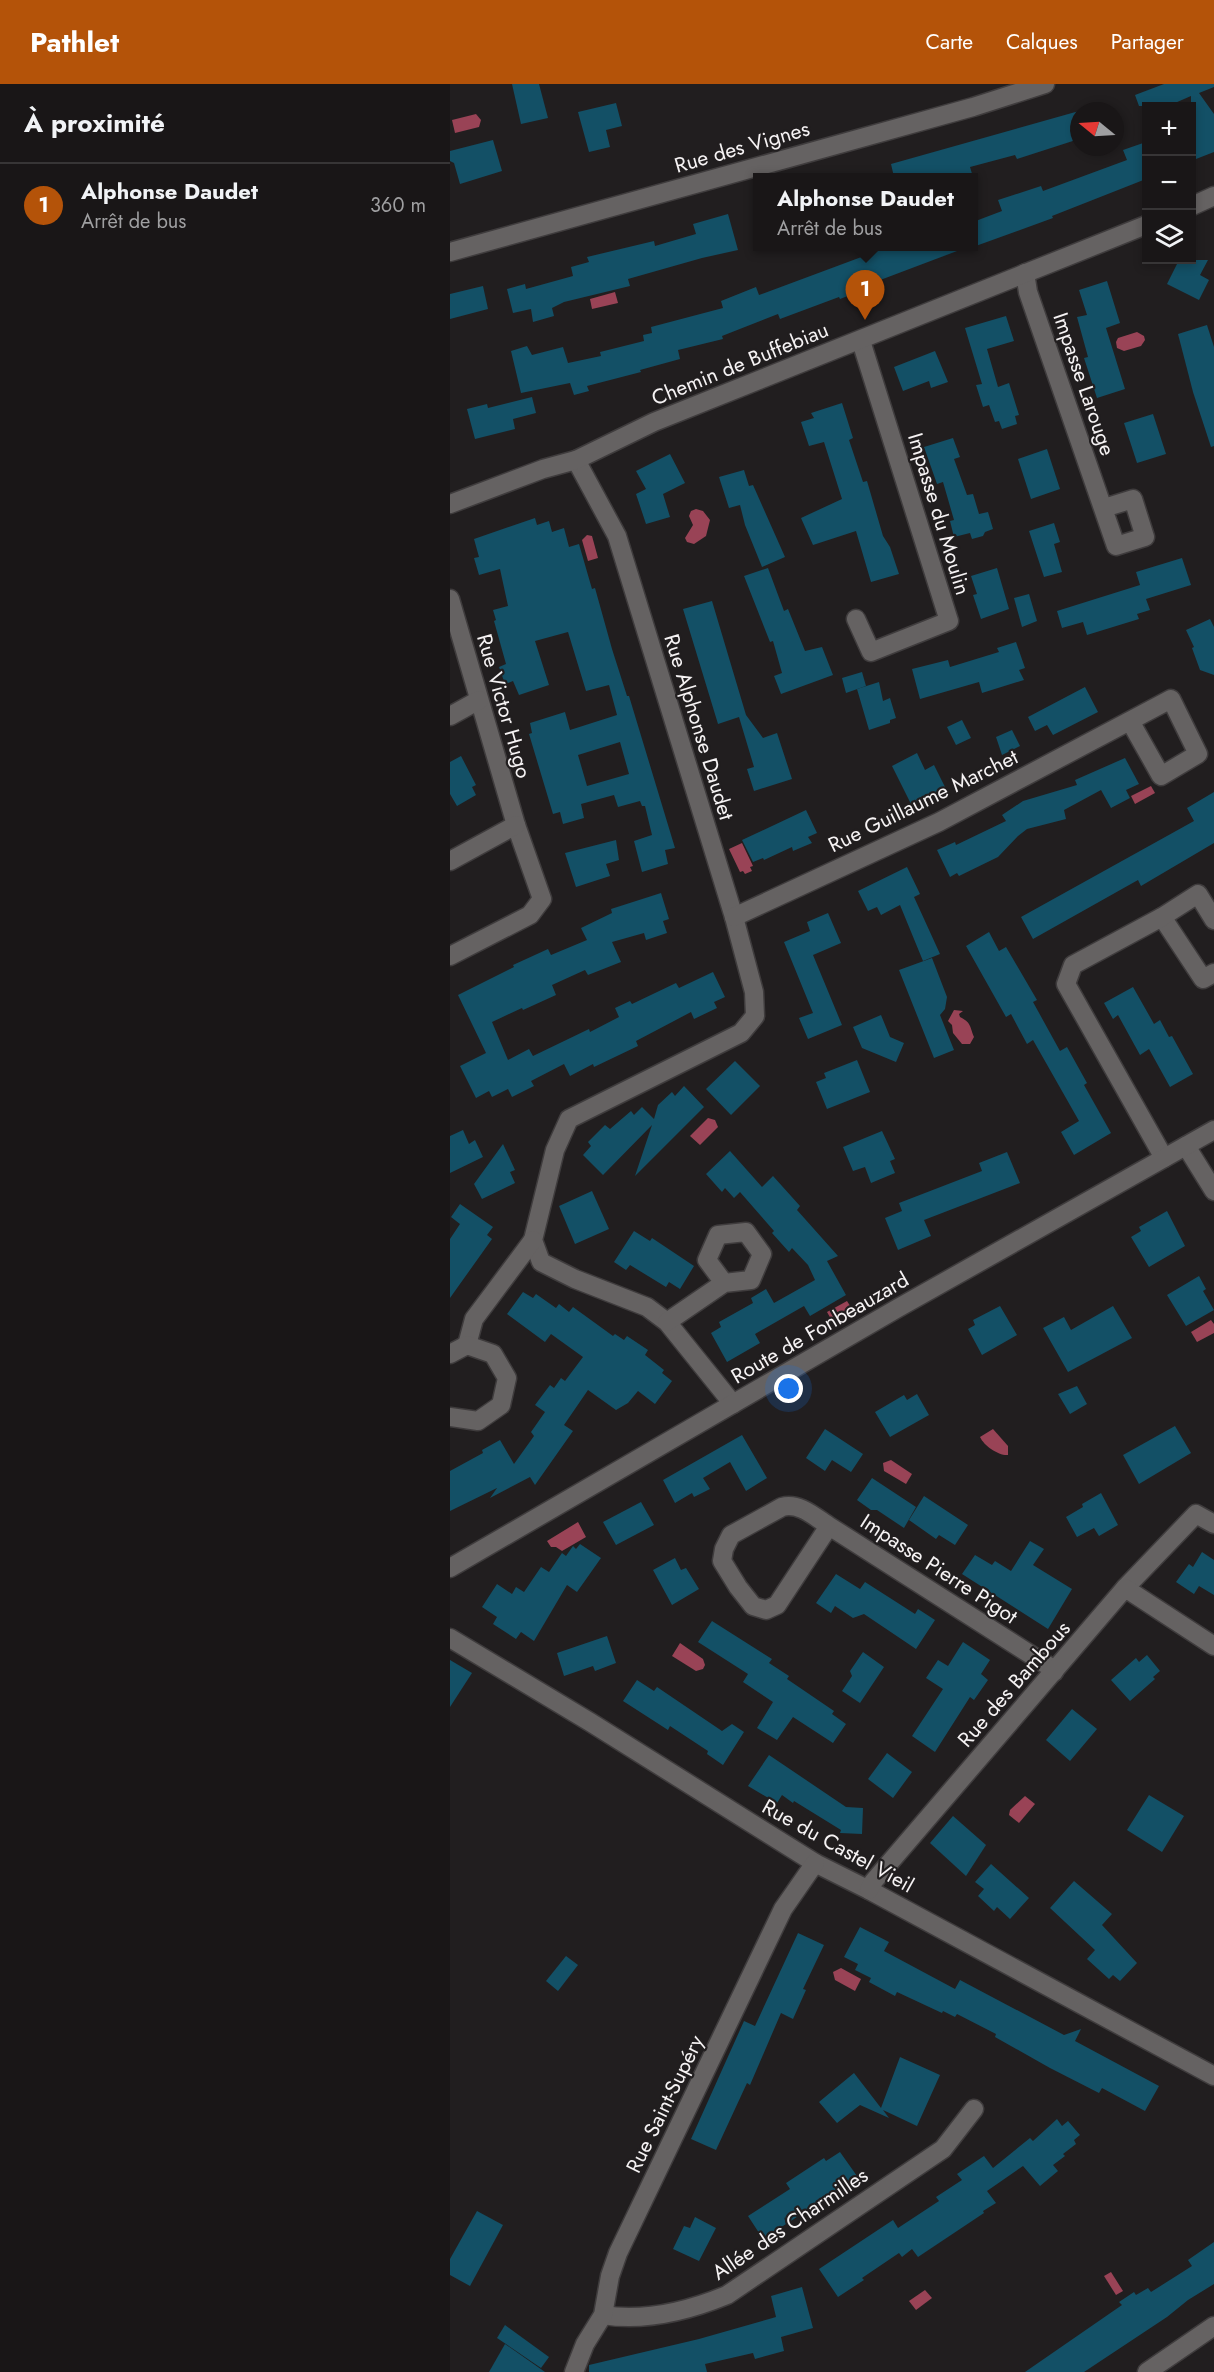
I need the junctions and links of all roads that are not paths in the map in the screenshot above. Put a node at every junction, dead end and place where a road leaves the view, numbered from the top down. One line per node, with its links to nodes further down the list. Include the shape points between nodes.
1 (1045, 84): 5 (street, Rue des Vignes)
2 (1214, 196): 3 (street)
3 (1196, 204)
4 (1142, 227): 6 (street, Chemin de Buffebiau)
5 (450, 252)
6 (1025, 273): 7 (street, Chemin de Buffebiau); 10 (street, Impasse Larouge, via 1028,292)
7 (861, 340): 8 (street, Chemin de Buffebiau, via 654,422); 12 (street, Impasse du Moulin, via 949,621 871,652)
8 (576, 460): 9 (street, Chemin de Buffebiau); 18 (street, Rue Alphonse Daudet, via 617,536)
9 (450, 504)
10 (1104, 508)
11 (450, 599): 13 (street, Rue Victor Hugo)
12 (856, 618)
13 (479, 700): 14 (street); 16 (street, Rue Victor Hugo)
14 (450, 716)
15 (1130, 721): 18 (street, Rue Guillaume Marchet, via 939,822)
16 (516, 825): 17 (street); 21 (street, Rue Victor Hugo, via 542,899 530,915)
17 (450, 861)
18 (734, 917): 27 (street, Rue Alphonse Daudet, via 754,992 755,1016 741,1032 569,1119 555,1150)
19 (1161, 917): 20 (street, via 1198,894); 22 (street, via 1203,979); 25 (street, via 1073,965 1066,984)
20 (1214, 920)
21 (450, 956)
22 (1214, 973)
23 (1214, 1130): 24 (street, Route de Fonbeauzard)
24 (1186, 1146): 25 (street, Route de Fonbeauzard); 26 (street)
25 (1164, 1158): 32 (street, Route de Fonbeauzard)
26 (1214, 1191)
27 (533, 1240): 29 (street, via 541,1262 647,1307); 30 (street, via 474,1319)
28 (724, 1282): 29 (street)
29 (667, 1322): 32 (street)
30 (467, 1345): 31 (street); 33 (street, via 494,1353 507,1378 501,1405 478,1421)
31 (450, 1354)
32 (733, 1404): 36 (street, Route de Fonbeauzard)
33 (450, 1417)
34 (1214, 1524): 37 (street, Rue des Bambous, via 1196,1514)
35 (829, 1526): 35 (street, Impasse Pierre Pigot, via 790,1504 731,1535 722,1561 753,1606 766,1610 777,1605); 40 (street, Impasse Pierre Pigot)
36 (450, 1568)
37 (1125, 1588): 39 (street); 40 (street, Rue des Bambous)
38 (450, 1638): 41 (street, Rue du Castel Vieil)
39 (1214, 1646)
40 (1054, 1672): 42 (street, Rue des Bambous)
41 (815, 1863): 42 (street, Rue du Castel Vieil); 45 (street, Rue Saint-Supéry, via 783,1909 618,2253)
42 (869, 1890): 43 (street, Rue du Castel Vieil)
43 (1214, 2076)
44 (974, 2109): 45 (street, Allée des Charmilles, via 942,2149 727,2295 703,2305 646,2317)
45 (603, 2315): 47 (street, Rue Saint-Supéry)
46 (1214, 2326): 48 (street)
47 (574, 2372)
48 (1147, 2372)

